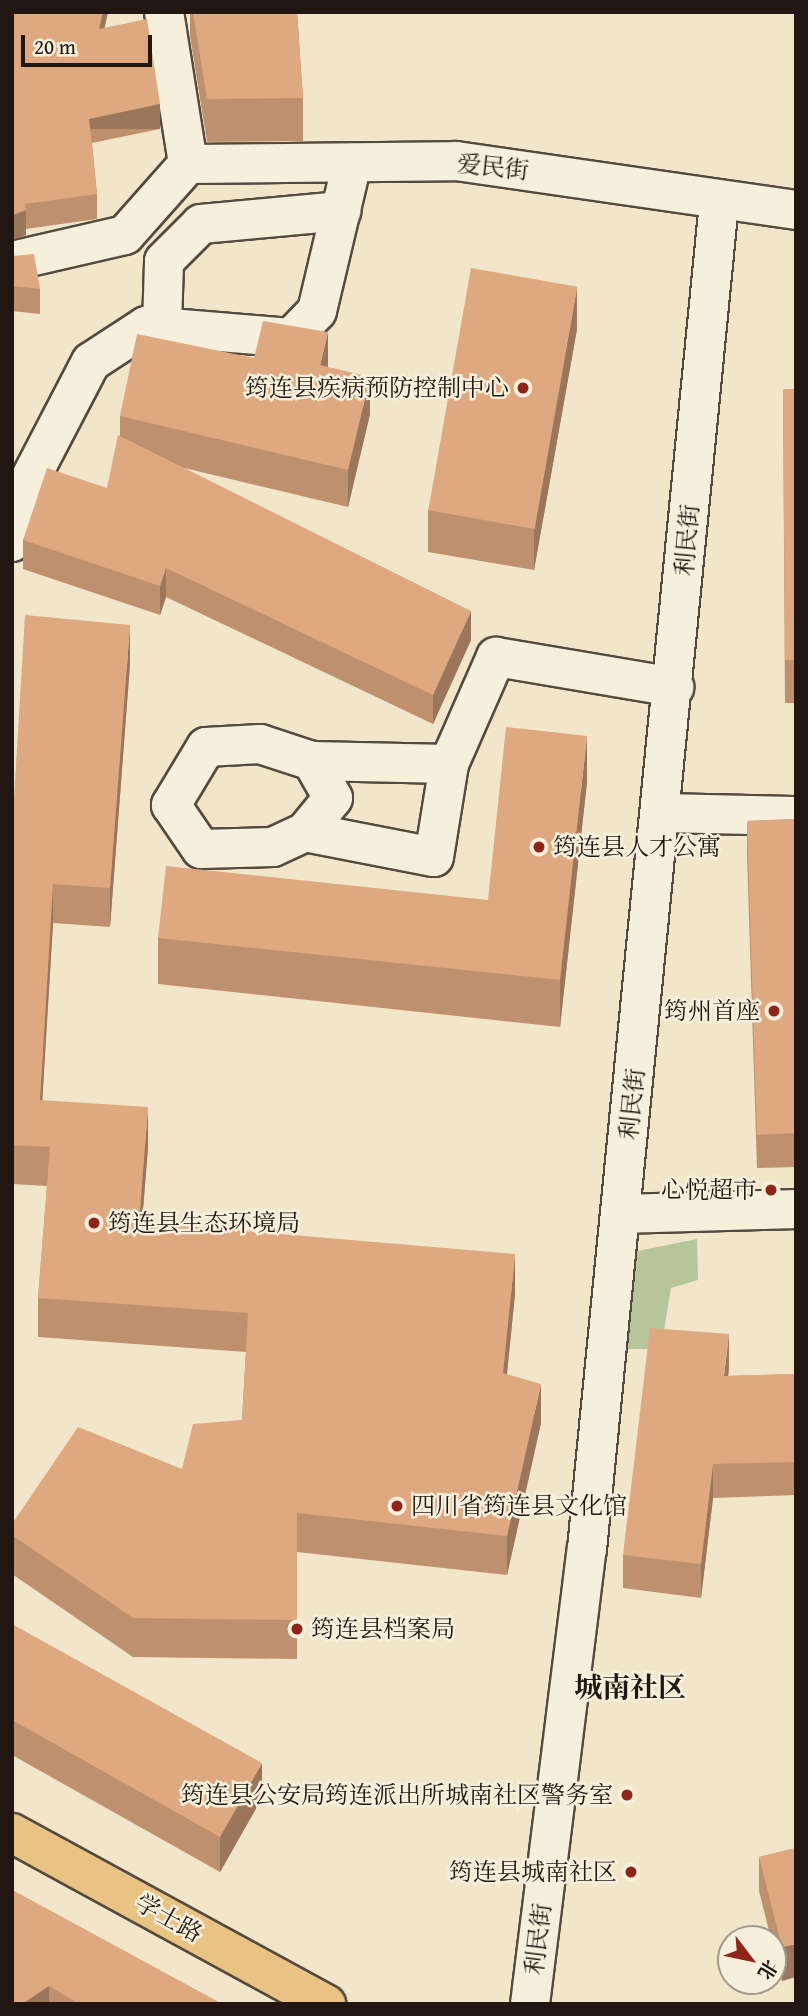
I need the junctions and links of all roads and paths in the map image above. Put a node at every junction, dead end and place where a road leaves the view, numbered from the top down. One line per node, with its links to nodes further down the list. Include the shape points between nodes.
1 (164, 12): 3 (street)
2 (352, 163): 3 (street, 爱民街); 4 (street, 爱民街, via 456,161); 6 (street)
3 (188, 164): 7 (street, via 125,235)
4 (719, 202): 5 (street, 爱民街); 10 (street, 利民街)
5 (796, 210)
6 (341, 211): 8 (street, via 201,224 164,261); 8 (street, via 317,311 290,338)
7 (12, 261)
8 (162, 326): 9 (street, via 146,326 91,362 18,502)
9 (12, 542)
10 (674, 687): 12 (street, via 496,657); 13 (street, 利民街)
11 (312, 761): 12 (street); 15 (street, via 333,798); 15 (street, via 260,744 206,747 171,805 201,849 273,847)
12 (449, 764): 15 (street, via 434,857)
13 (661, 813): 14 (street); 17 (street, 利民街)
14 (796, 816)
15 (305, 832)
16 (796, 1209): 17 (street)
17 (621, 1214): 20 (street, 利民街, via 587,1549)
18 (12, 1833): 19 (main road, 学士路)
19 (326, 2004)
20 (530, 2004)

